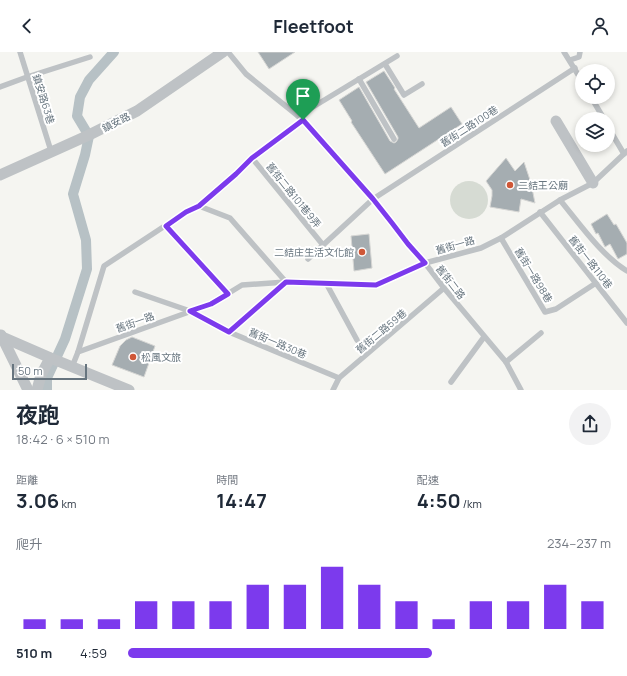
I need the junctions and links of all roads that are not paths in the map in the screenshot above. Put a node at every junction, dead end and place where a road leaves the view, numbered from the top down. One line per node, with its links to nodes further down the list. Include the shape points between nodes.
1 (20, 52): 11 (lane, 鎮安路63巷)
2 (223, 52): 20 (street, 鎮安路, via 137,111)
3 (228, 52): 15 (lane, 舊街二路, via 246,74)
4 (564, 52): 8 (lane)
5 (580, 52): 8 (lane, via 579,57)
6 (397, 56): 9 (lane)
7 (90, 57): 11 (lane)
8 (570, 60): 10 (lane)
9 (385, 64): 12 (lane); 13 (lane, via 404,94)
10 (575, 68): 25 (lane, 舊街二路100巷)
11 (27, 77): 14 (lane); 20 (lane, 鎮安路63巷)
12 (359, 79): 15 (lane); 18 (lane)
13 (422, 84)
14 (0, 87)
15 (298, 116): 16 (lane, 舊街二路)
16 (303, 120): 22 (lane); 25 (lane, 舊街二路)
17 (556, 121): 24 (street)
18 (394, 138)
19 (615, 138): 21 (lane)
20 (51, 152): 23 (street, 鎮安路)
21 (625, 153): 24 (lane, 舊街一路)
22 (252, 158): 27 (lane); 31 (lane, 舊街二路101巷9弄)
23 (0, 175)
24 (593, 183): 26 (lane, 舊街一路)
25 (373, 199): 31 (lane, 舊街二路100巷); 33 (lane, 舊街二路)
26 (560, 200): 28 (lane, 舊街一路); 34 (lane, via 600,248)
27 (199, 206): 29 (lane); 35 (lane, via 230,218)
28 (540, 212): 30 (lane, 舊街一路); 37 (lane, 舊街一路110巷)
29 (166, 226): 40 (lane); 48 (lane, via 104,266)
30 (501, 238): 33 (lane, 舊街一路, via 481,248); 37 (lane, 舊街一路98巷, via 545,312 556,309)
31 (323, 245): 32 (lane, 舊街二路100巷)
32 (308, 259)
33 (425, 263): 36 (lane, 舊街一路, via 376,285); 38 (lane, 舊街二路)
34 (627, 270)
35 (286, 282): 36 (lane, 舊街一路); 40 (lane, 舊街一路, via 242,285); 43 (lane)
36 (326, 283): 47 (lane)
37 (596, 284): 42 (lane, 舊街一路110巷)
38 (444, 288): 46 (lane, 舊街二路); 51 (lane, 舊街二路59巷)
39 (135, 292): 41 (lane, 舊街一路30巷)
40 (228, 294): 41 (lane, 舊街一路, via 211,304)
41 (190, 311): 43 (lane, 舊街一路30巷); 48 (lane, 舊街一路)
42 (627, 323)
43 (229, 332): 51 (lane, 舊街一路30巷)
44 (542, 333): 50 (lane)
45 (1, 335): 49 (street); 53 (street)
46 (484, 336): 50 (lane, 舊街二路); 52 (lane)
47 (357, 340)
48 (78, 352): 49 (lane)
49 (59, 362): 54 (street, via 41,375); 55 (street)
50 (506, 362): 57 (lane, 舊街二路)
51 (339, 378): 56 (lane, 舊街二路59巷)
52 (451, 382)
53 (28, 390)
54 (37, 390)
55 (129, 390)
56 (333, 390)
57 (521, 390)

